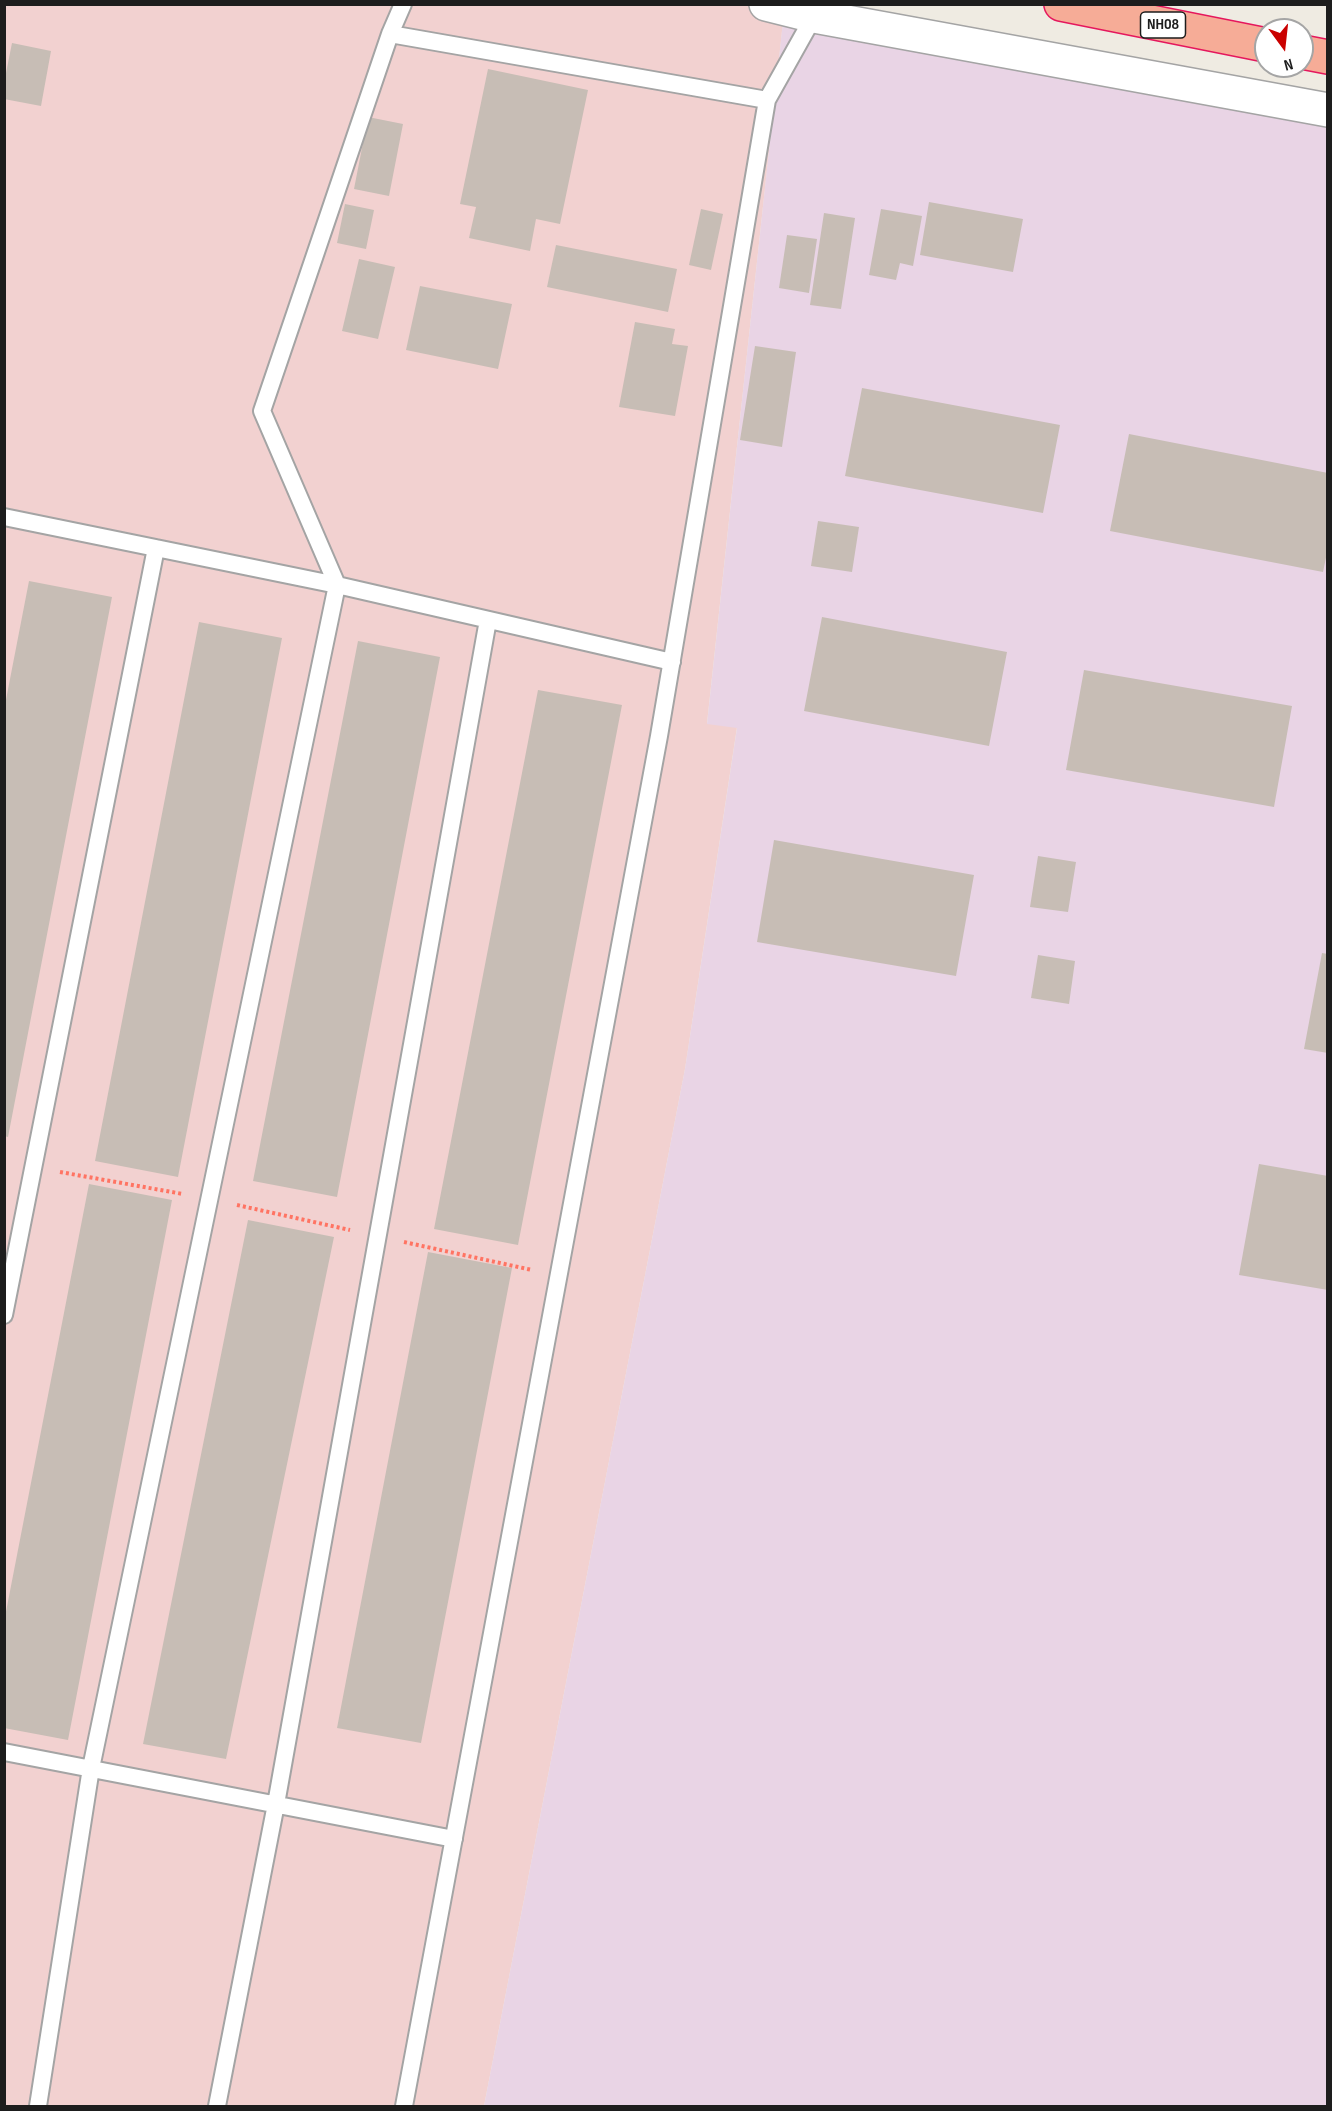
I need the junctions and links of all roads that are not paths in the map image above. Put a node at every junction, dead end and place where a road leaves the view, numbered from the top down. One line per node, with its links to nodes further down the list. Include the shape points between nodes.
1 (403, 4): 5 (lane)
2 (766, 4): 4 (street)
3 (1061, 4): 6 (highway, NH08)
4 (814, 16): 7 (lane); 8 (street)
5 (390, 34): 7 (lane); 11 (lane, via 262,411)
6 (1254, 43)
7 (767, 100): 13 (lane)
8 (1328, 110)
9 (4, 517): 10 (lane)
10 (156, 548): 11 (lane); 14 (lane)
11 (338, 585): 12 (lane); 16 (lane)
12 (488, 621): 13 (lane); 17 (lane)
13 (672, 662): 18 (lane)
14 (4, 1314)
15 (4, 1752): 16 (lane)
16 (92, 1768): 17 (lane); 19 (lane)
17 (276, 1804): 18 (lane); 20 (lane)
18 (454, 1839): 21 (lane)
19 (38, 2106)
20 (217, 2106)
21 (404, 2106)

